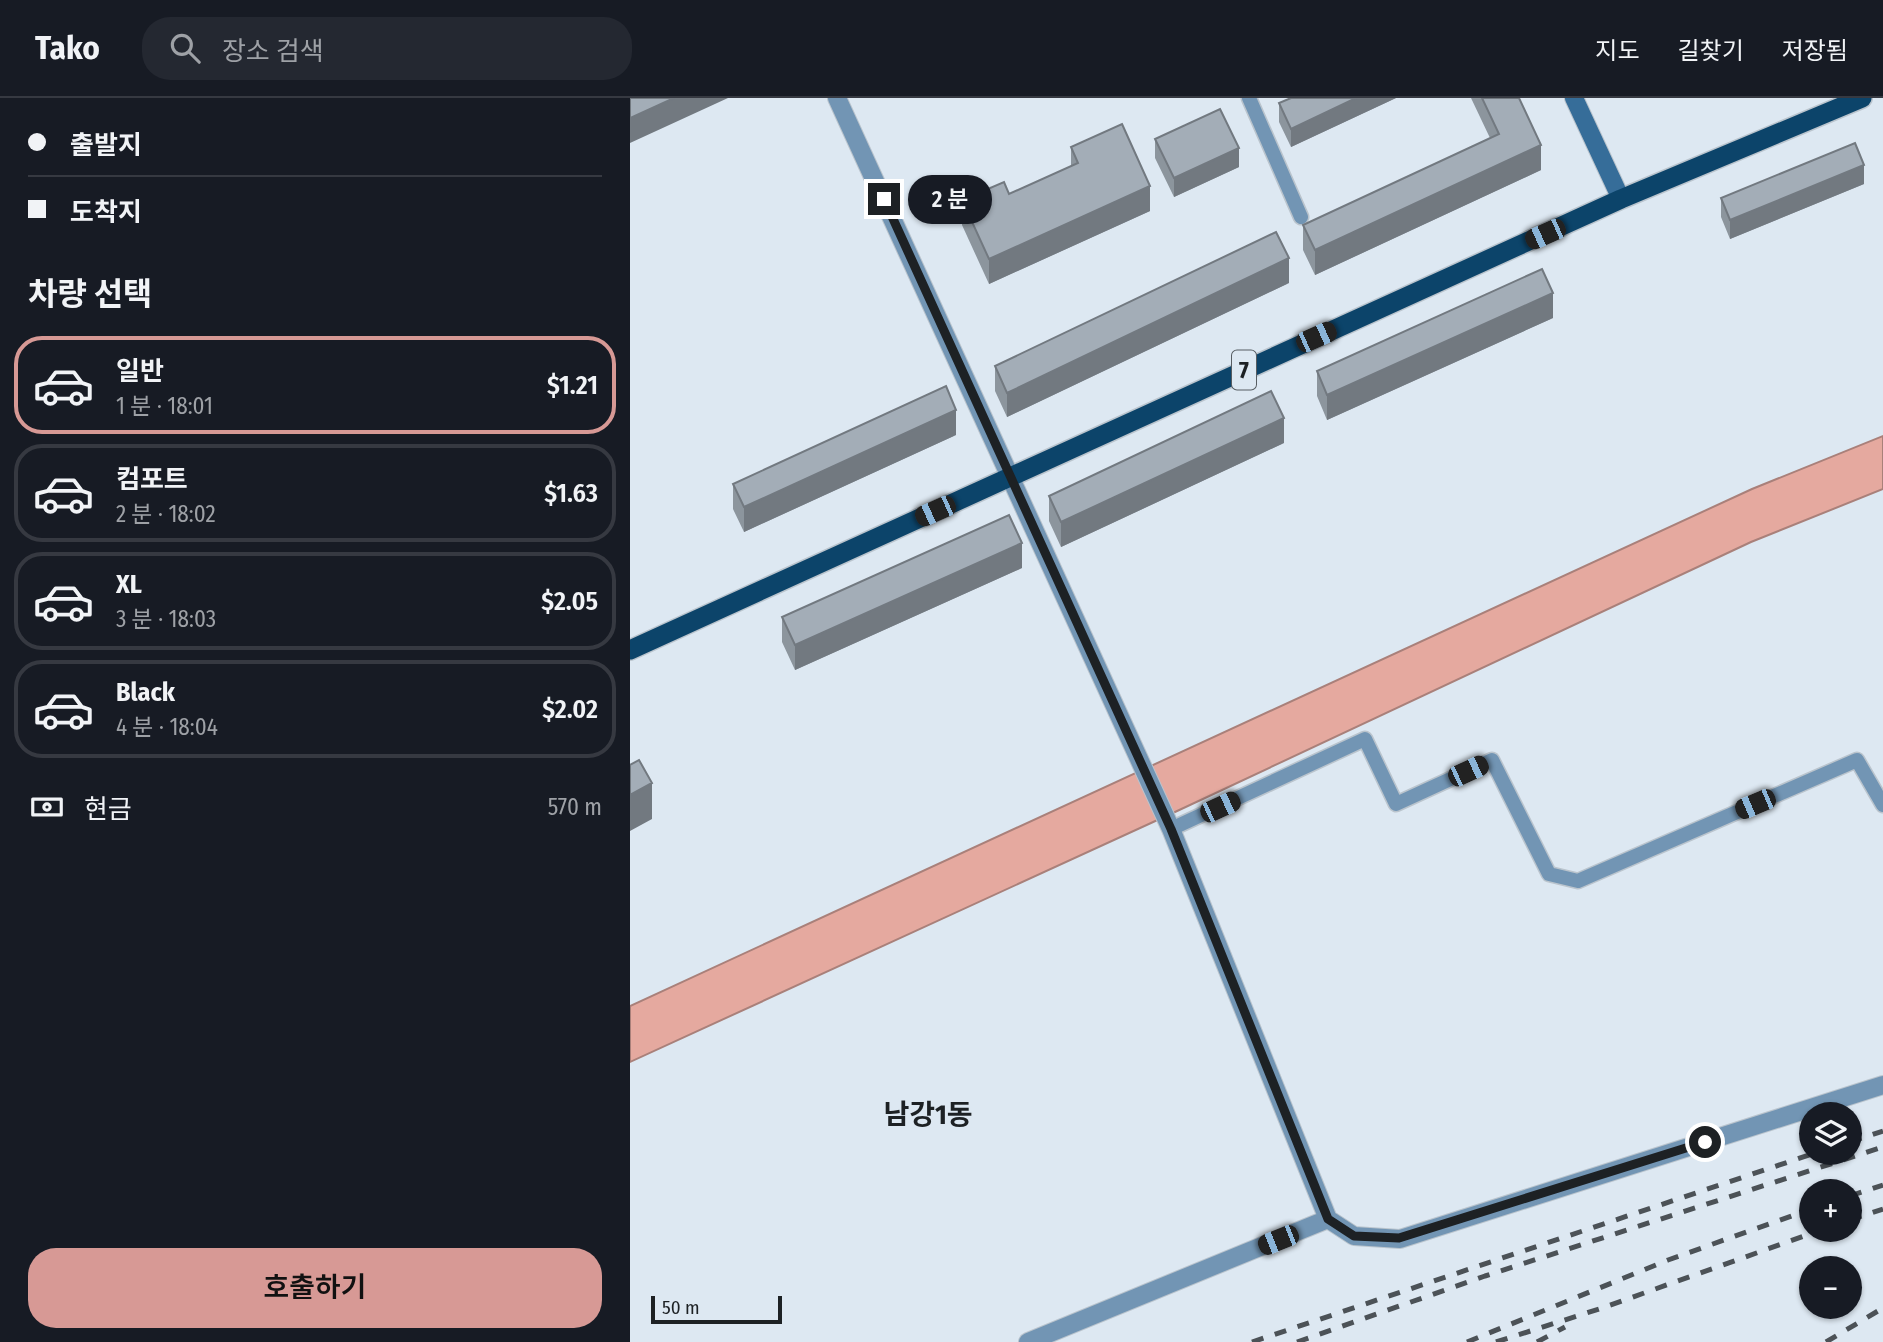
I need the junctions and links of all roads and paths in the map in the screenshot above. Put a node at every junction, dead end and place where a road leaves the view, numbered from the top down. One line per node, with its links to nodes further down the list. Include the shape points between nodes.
1 (837, 98): 7 (street)
2 (1249, 98): 6 (street)
3 (1574, 98): 5 (main road)
4 (1862, 98): 5 (highway, 7)
5 (1621, 199): 7 (highway, 7)
6 (1301, 217)
7 (1011, 476): 8 (highway, 7); 10 (street)
8 (630, 650)
9 (1883, 805): 10 (street, via 1857,760 1578,881 1549,874 1492,760 1396,804 1366,739)
10 (1171, 829): 12 (street)
11 (1883, 1085): 12 (street, via 1399,1238 1354,1236)
12 (1328, 1219): 13 (street)
13 (1028, 1342)

